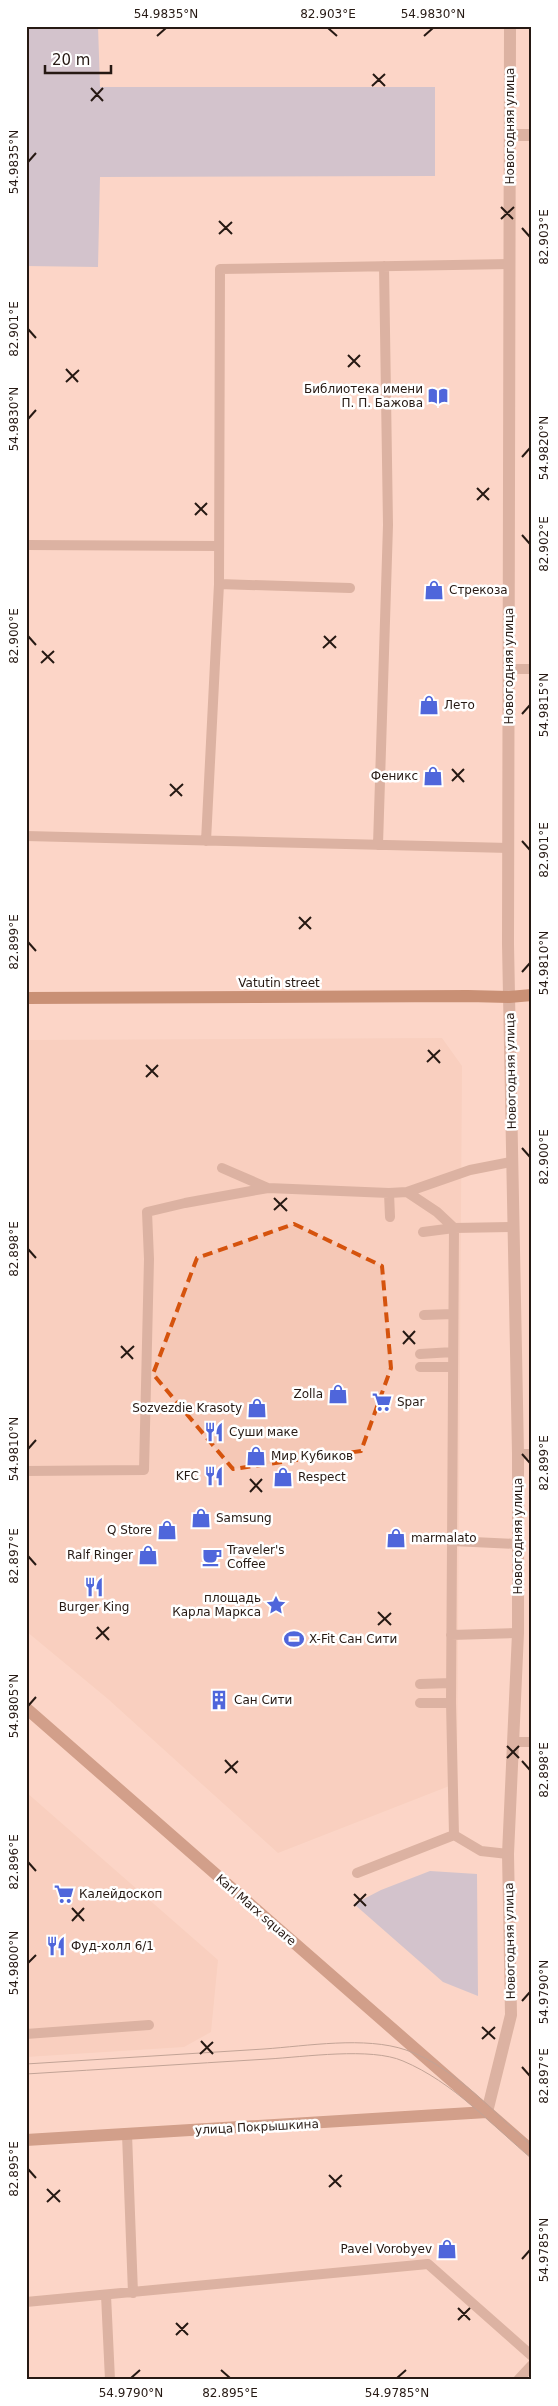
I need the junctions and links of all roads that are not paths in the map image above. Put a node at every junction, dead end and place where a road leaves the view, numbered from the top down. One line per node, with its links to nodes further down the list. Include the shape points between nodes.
1 (510, 26): 2 (street, Новогодняя улица)
2 (510, 134): 3 (street); 4 (street, Новогодняя улица)
3 (532, 135)
4 (510, 264): 5 (lane); 10 (street, Новогодняя улица)
5 (384, 266): 7 (lane, via 220,269); 14 (lane, via 388,525)
6 (26, 545): 7 (lane)
7 (219, 546): 8 (lane)
8 (219, 584): 9 (lane); 13 (lane)
9 (350, 588)
10 (509, 669): 11 (lane); 15 (street, Новогодняя улица)
11 (532, 669)
12 (26, 836): 13 (lane)
13 (206, 841): 14 (lane)
14 (378, 845): 15 (lane)
15 (508, 848): 17 (street, Новогодняя улица)
16 (532, 995): 17 (main road, Vatutin street)
17 (509, 997): 18 (main road, Vatutin street); 19 (street, Новогодняя улица)
18 (26, 998)
19 (512, 1162): 22 (lane, via 470,1170); 25 (street, Новогодняя улица)
20 (222, 1168): 21 (lane)
21 (268, 1188): 23 (lane); 36 (lane, via 147,1212 149,1259 144,1470)
22 (407, 1192): 23 (lane); 26 (lane)
23 (389, 1193): 24 (lane)
24 (390, 1217)
25 (514, 1227): 26 (lane); 34 (street, Новогодняя улица)
26 (454, 1228): 27 (lane); 28 (lane)
27 (423, 1232)
28 (453, 1314): 29 (lane); 30 (lane)
29 (424, 1315)
30 (453, 1352): 31 (lane); 32 (lane)
31 (420, 1354)
32 (453, 1367): 33 (lane); 37 (lane)
33 (420, 1368)
34 (518, 1454): 35 (lane); 38 (street, Новогодняя улица)
35 (532, 1454)
36 (26, 1471)
37 (452, 1541): 38 (lane); 40 (lane)
38 (518, 1544): 39 (street, Новогодняя улица)
39 (518, 1633): 40 (lane); 46 (street, Новогодняя улица)
40 (452, 1635): 41 (lane)
41 (451, 1683): 42 (lane); 44 (lane)
42 (420, 1684)
43 (420, 1703): 44 (lane)
44 (451, 1703): 48 (lane)
45 (26, 1708): 53 (main road, Karl Marx square)
46 (513, 1742): 47 (lane); 49 (street, Новогодняя улица)
47 (532, 1742)
48 (454, 1835): 49 (lane, via 481,1851); 50 (lane)
49 (508, 1854): 53 (street, Новогодняя улица, via 511,2015)
50 (357, 1872)
51 (148, 2025): 52 (lane)
52 (26, 2034)
53 (487, 2112): 54 (main road, улица Покрышкина); 56 (main road, Karl Marx square)
54 (127, 2134): 55 (main road, улица Покрышкина); 57 (lane)
55 (26, 2140)
56 (532, 2151)
57 (133, 2293): 58 (lane); 60 (lane, via 428,2264)
58 (106, 2295): 59 (lane); 62 (lane)
59 (26, 2302)
60 (532, 2356)
61 (532, 2365): 63 (lane)
62 (110, 2380)
63 (518, 2380)

